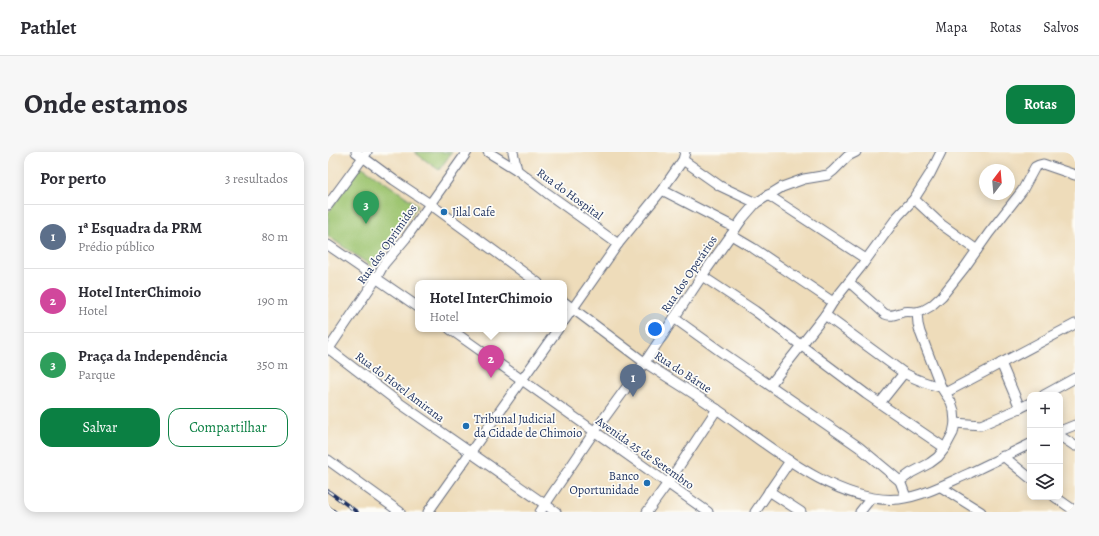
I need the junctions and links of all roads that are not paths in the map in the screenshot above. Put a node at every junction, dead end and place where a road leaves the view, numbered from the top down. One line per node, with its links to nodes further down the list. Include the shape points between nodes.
1 (356, 152): 7 (street)
2 (468, 152): 15 (street, Rua dos Oprimidos)
3 (488, 152): 9 (street, Rua do Hospital)
4 (513, 152): 9 (street)
5 (856, 152): 12 (street, Rua dos Operários, via 828,175 804,179)
6 (941, 152): 13 (street)
7 (365, 155): 15 (street, via 394,180); 16 (street)
8 (684, 156): 11 (street); 14 (street, via 720,186)
9 (517, 170): 18 (street, Rua do Hospital)
10 (1075, 175): 20 (street, via 1043,164 1035,167 1022,191)
11 (662, 190): 17 (street); 18 (street)
12 (768, 195): 14 (street, Rua dos Operários); 21 (street)
13 (914, 199): 20 (street, via 942,225); 21 (street)
14 (756, 203): 17 (street, Rua dos Operários)
15 (430, 204): 23 (street, Rua dos Oprimidos, via 384,264); 24 (street)
16 (328, 205)
17 (733, 231): 22 (street, Rua dos Operários); 26 (street, via 753,248)
18 (618, 244): 29 (street)
19 (328, 245): 23 (street)
20 (977, 250): 30 (street, via 942,296 931,306)
21 (866, 259): 25 (street)
22 (702, 276): 33 (street, Rua dos Operários); 37 (street)
23 (376, 279): 28 (street); 38 (street, Rua dos Oprimidos)
24 (534, 280)
25 (849, 282): 26 (street); 30 (street, via 885,314 892,316)
26 (833, 302): 31 (street)
27 (567, 304): 29 (street, Rua do Bárue)
28 (415, 305)
29 (573, 308): 32 (street); 39 (street, Rua do Bárue)
30 (917, 312): 45 (street, via 920,332)
31 (825, 315): 37 (street); 41 (street)
32 (567, 317)
33 (674, 318): 39 (street, Rua dos Operários); 44 (street)
34 (1075, 324): 40 (street)
35 (454, 332): 43 (street, Avenida 25 de Setembro)
36 (556, 332): 43 (street)
37 (802, 346): 44 (street); 47 (street)
38 (329, 350): 59 (street, Rua do Hotel Amirana)
39 (645, 362): 50 (street, Rua do Bárue); 54 (street, Rua dos Operários)
40 (1001, 363): 45 (street); 49 (street)
41 (904, 373): 45 (street); 47 (street)
42 (1075, 378): 46 (street)
43 (522, 380): 54 (street, Avenida 25 de Setembro); 59 (street)
44 (770, 385): 64 (street, via 859,447)
45 (943, 390): 51 (street, via 951,402)
46 (1049, 392)
47 (880, 403): 58 (street)
48 (1027, 404): 49 (street)
49 (1020, 408): 51 (street, via 981,425)
50 (717, 409): 62 (street, Rua do Bárue); 65 (street)
51 (955, 423): 58 (street)
52 (1075, 425): 53 (street)
53 (1063, 430)
54 (594, 432): 65 (street, Avenida 25 de Setembro); 71 (street, Rua dos Operários)
55 (1063, 438): 57 (street)
56 (1027, 445): 60 (street, Rua do Bárue)
57 (1075, 446)
58 (945, 448): 64 (street, via 938,457)
59 (470, 453): 71 (street, Rua do Hotel Amirana); 74 (street)
60 (1003, 456): 63 (street); 66 (street, Rua do Bárue)
61 (328, 460): 73 (street)
62 (790, 461): 67 (street); 68 (street, Rua do Bárue, via 849,492)
63 (1027, 476)
64 (900, 481): 69 (street)
65 (668, 483): 76 (street); 77 (street, Avenida 25 de Setembro)
66 (941, 486): 69 (street, Rua do Bárue); 81 (street)
67 (770, 491): 78 (street); 79 (street)
68 (871, 498): 69 (street, Rua do Bárue); 80 (street)
69 (906, 498)
70 (1059, 500): 72 (street)
71 (542, 508): 75 (street, Rua do Hotel Amirana)
72 (1075, 511)
73 (400, 512)
74 (428, 512)
75 (556, 512)
76 (647, 512)
77 (708, 512)
78 (755, 512)
79 (801, 512)
80 (860, 512)
81 (981, 512)

